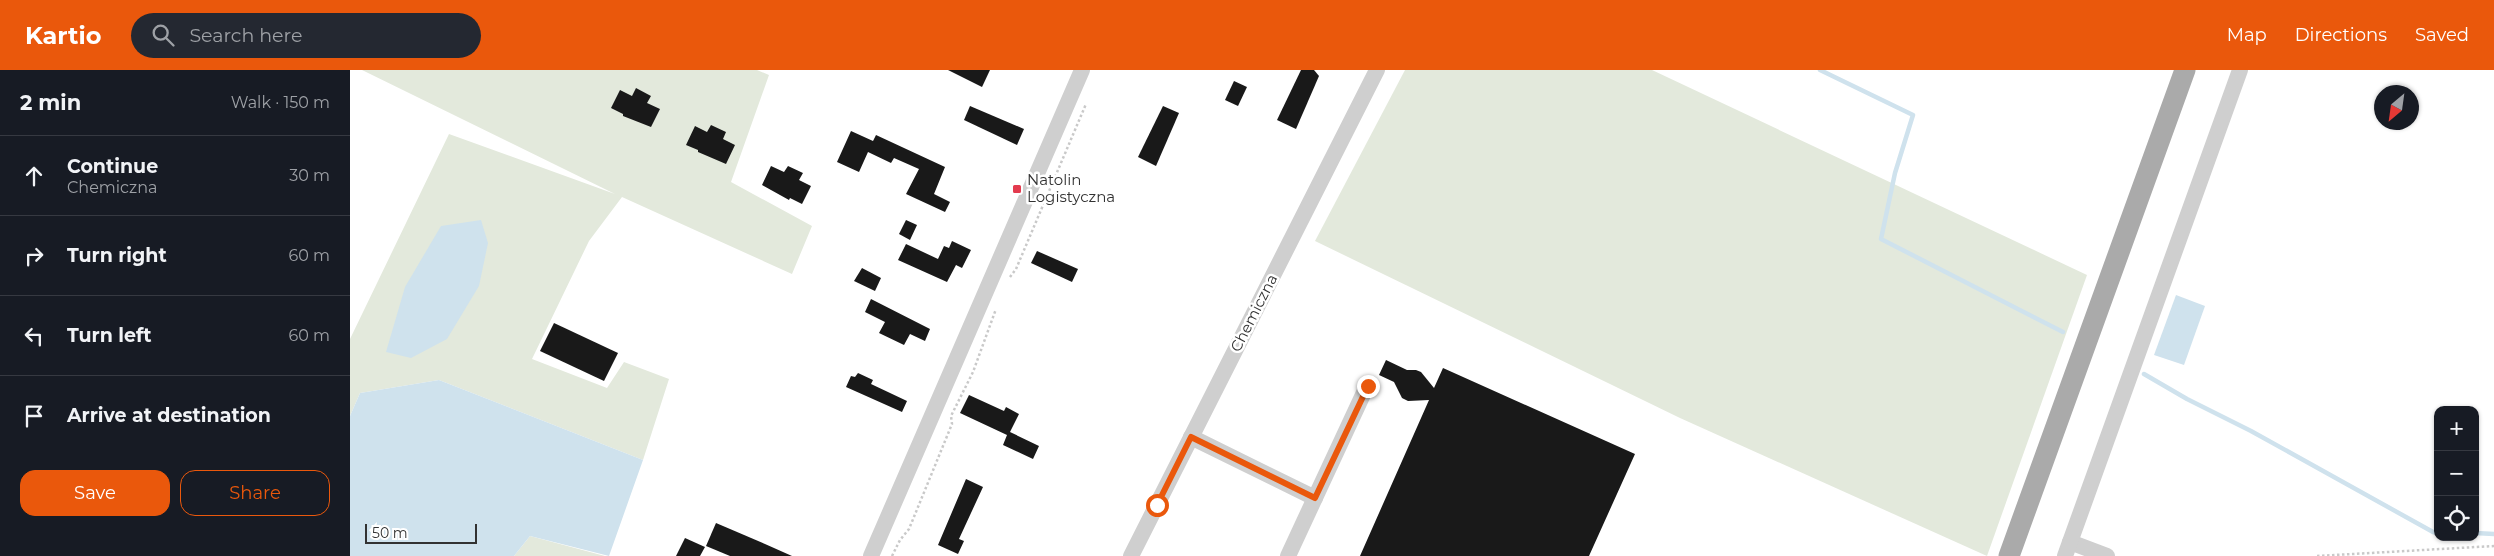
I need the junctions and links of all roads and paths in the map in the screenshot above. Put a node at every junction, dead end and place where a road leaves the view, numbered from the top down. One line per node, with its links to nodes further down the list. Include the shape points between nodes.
1 (1082, 70): 13 (street)
2 (1377, 70): 9 (street, Chemiczna)
3 (2185, 70): 17 (main road)
4 (2240, 70): 12 (street)
5 (1089, 97): 6 (path, via 1016,269)
6 (1007, 280)
7 (998, 303): 14 (path, via 909,529)
8 (1368, 386): 10 (street)
9 (1191, 437): 10 (street); 15 (street, Chemiczna)
10 (1315, 498): 16 (street)
11 (2494, 546): 19 (path)
12 (2067, 549): 18 (street)
13 (871, 556)
14 (892, 556)
15 (1131, 556)
16 (1288, 556)
17 (2009, 556)
18 (2107, 556)
19 (2318, 556)

